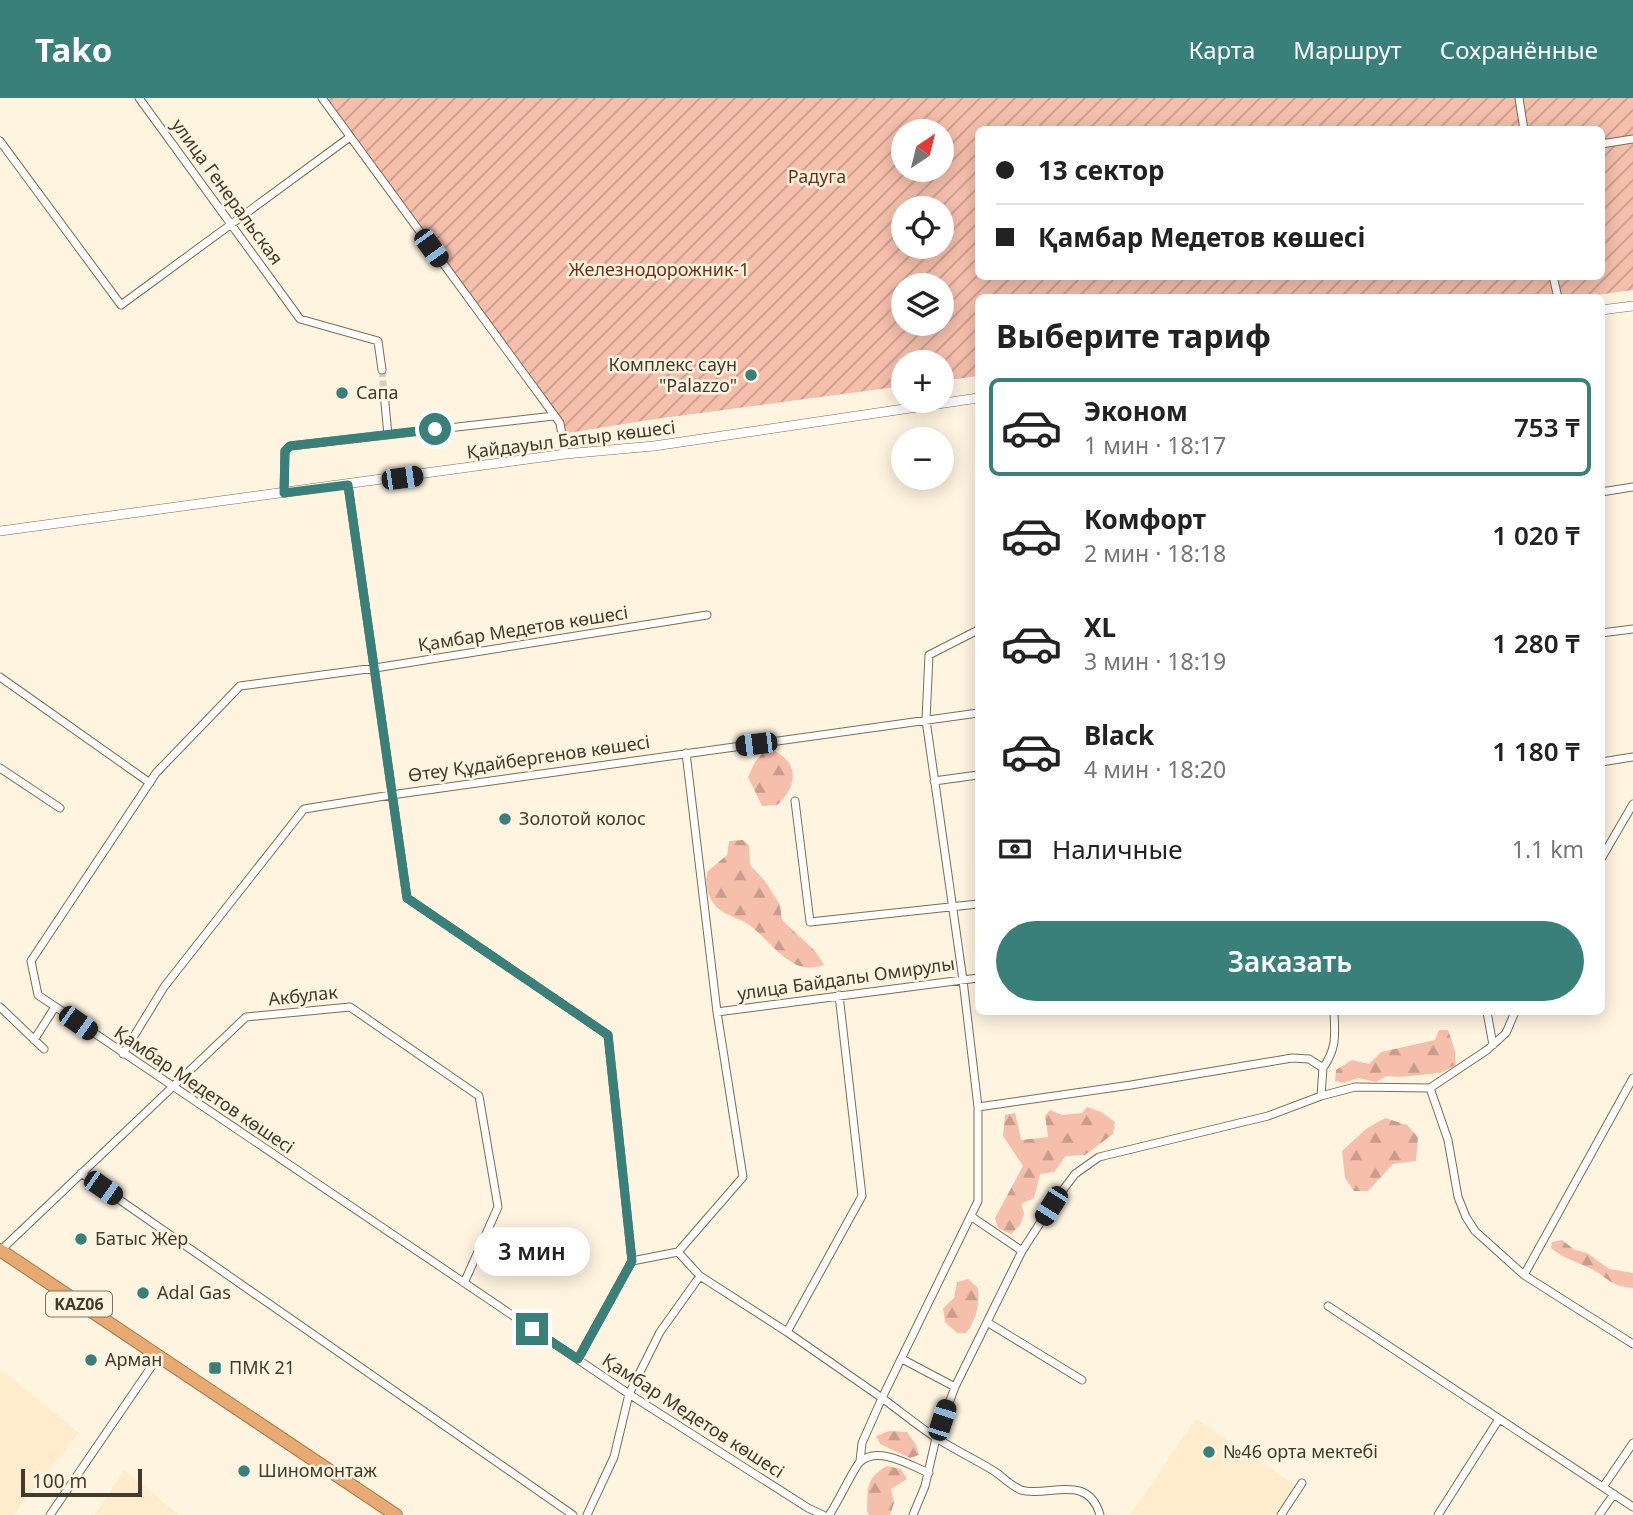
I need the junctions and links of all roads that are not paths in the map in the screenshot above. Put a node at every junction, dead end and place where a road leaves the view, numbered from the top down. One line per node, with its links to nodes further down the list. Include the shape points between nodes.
1 (139, 98): 9 (street, улица Генеральская)
2 (322, 98): 5 (street)
3 (1519, 98): 4 (street)
4 (1523, 126)
5 (350, 137): 9 (street); 15 (street)
6 (1633, 139): 8 (street)
7 (0, 141): 9 (street, via 121,305)
8 (1605, 143)
9 (231, 225): 12 (street, улица Генеральская, via 300,319 378,341)
10 (1633, 306): 11 (street)
11 (1605, 310)
12 (382, 370)
13 (384, 393): 16 (street)
14 (975, 398): 17 (street, Қайдауыл Батыр көшесі)
15 (554, 416): 16 (street); 17 (street, via 560,423)
16 (388, 435): 21 (street, via 288,447)
17 (565, 454): 18 (street, Қайдауыл Батыр көшесі)
18 (348, 485): 21 (street, Қайдауыл Батыр көшесі); 27 (street)
19 (1633, 487): 20 (street)
20 (1605, 491)
21 (284, 493): 22 (street, Қайдауыл Батыр көшесі)
22 (0, 531)
23 (708, 615): 27 (street, Қамбар Медетов көшесі)
24 (1633, 629): 26 (street)
25 (975, 632): 30 (street, via 929,655)
26 (1605, 632)
27 (375, 668): 37 (street, Қамбар Медетов көшесі, via 240,686); 38 (street)
28 (0, 677): 37 (street)
29 (975, 713): 30 (street, Өтеу Құдайбергенов көшесі)
30 (926, 720): 31 (street, Өтеу Құдайбергенов көшесі); 36 (street)
31 (686, 753): 38 (street, Өтеу Құдайбергенов көшесі); 50 (street)
32 (1633, 757): 33 (street)
33 (1605, 761)
34 (0, 768): 41 (street)
35 (975, 775): 36 (street)
36 (934, 781): 44 (street)
37 (150, 783): 49 (street, Қамбар Медетов көшесі, via 31,961 38,995)
38 (391, 795): 57 (street, Өтеу Құдайбергенов көшесі, via 304,810 164,987); 69 (street, via 407,898 608,1035)
39 (795, 801): 44 (street, via 810,922)
40 (1633, 804): 42 (street)
41 (60, 808)
42 (1605, 852)
43 (975, 904): 44 (street)
44 (951, 907): 46 (street)
45 (975, 978): 46 (street, улица Байдалы Омирулы)
46 (962, 980): 47 (street, улица Байдалы Омирулы); 63 (street)
47 (839, 995): 50 (street, улица Байдалы Омирулы); 75 (street, via 862,1196)
48 (0, 1007): 54 (street)
49 (55, 1007): 54 (street); 57 (street, Қамбар Медетов көшесі)
50 (717, 1013): 68 (street, via 743,1177)
51 (1334, 1015): 58 (street, via 1332,1055)
52 (1488, 1015): 55 (street)
53 (1514, 1015): 55 (street, via 1506,1033)
54 (34, 1040): 56 (street)
55 (1493, 1045): 61 (street)
56 (44, 1049)
57 (123, 1054): 60 (street, Қамбар Медетов көшесі)
58 (1323, 1068): 62 (street); 63 (street, via 1309,1059 1292,1058)
59 (1633, 1078): 70 (street)
60 (172, 1087): 64 (street, Акбулак); 72 (street, Қамбар Медетов көшесі); 72 (street, Акбулак, via 246,1017 350,1007 479,1096 498,1207)
61 (1430, 1088): 62 (street, via 1355,1087); 70 (street, via 1448,1140 1465,1217)
62 (1321, 1096): 67 (street, via 1268,1116 1099,1157 1075,1174)
63 (978, 1107): 65 (street, via 978,1201)
64 (81, 1172): 66 (street, Акбулак); 95 (street)
65 (972, 1217): 67 (street); 79 (street)
66 (0, 1250): 77 (highway, KАZ06)
67 (1022, 1251): 74 (street)
68 (678, 1252): 69 (street); 71 (street)
69 (632, 1261): 78 (street)
70 (1524, 1275): 76 (street)
71 (700, 1276): 75 (street); 82 (street, via 660,1332)
72 (464, 1283): 78 (street, Қамбар Медетов көшесі)
73 (1328, 1306): 84 (street)
74 (987, 1322): 80 (street); 81 (street)
75 (787, 1332): 83 (street)
76 (1633, 1344)
77 (158, 1357): 93 (street); 94 (highway, KАZ06)
78 (578, 1359): 82 (street, Қамбар Медетов көшесі)
79 (902, 1359): 81 (street); 83 (street)
80 (1082, 1380)
81 (955, 1387): 85 (street)
82 (629, 1394): 96 (street, via 614,1457); 97 (street, Қамбар Медетов көшесі)
83 (882, 1398): 85 (street); 87 (street, via 862,1443)
84 (1499, 1419): 90 (street); 102 (street)
85 (936, 1438): 88 (street); 100 (street, via 1018,1489 1059,1488 1080,1493 1097,1504)
86 (1633, 1443): 90 (street)
87 (860, 1461): 88 (street, via 891,1457); 98 (street)
88 (929, 1473): 99 (street)
89 (1302, 1483): 101 (street)
90 (1603, 1487): 91 (street)
91 (1614, 1494): 92 (street); 103 (street)
92 (1633, 1507)
93 (50, 1515)
94 (396, 1515)
95 (573, 1515)
96 (587, 1515)
97 (823, 1515)
98 (830, 1515)
99 (913, 1515)
100 (1100, 1515)
101 (1281, 1515)
102 (1438, 1515)
103 (1599, 1515)

